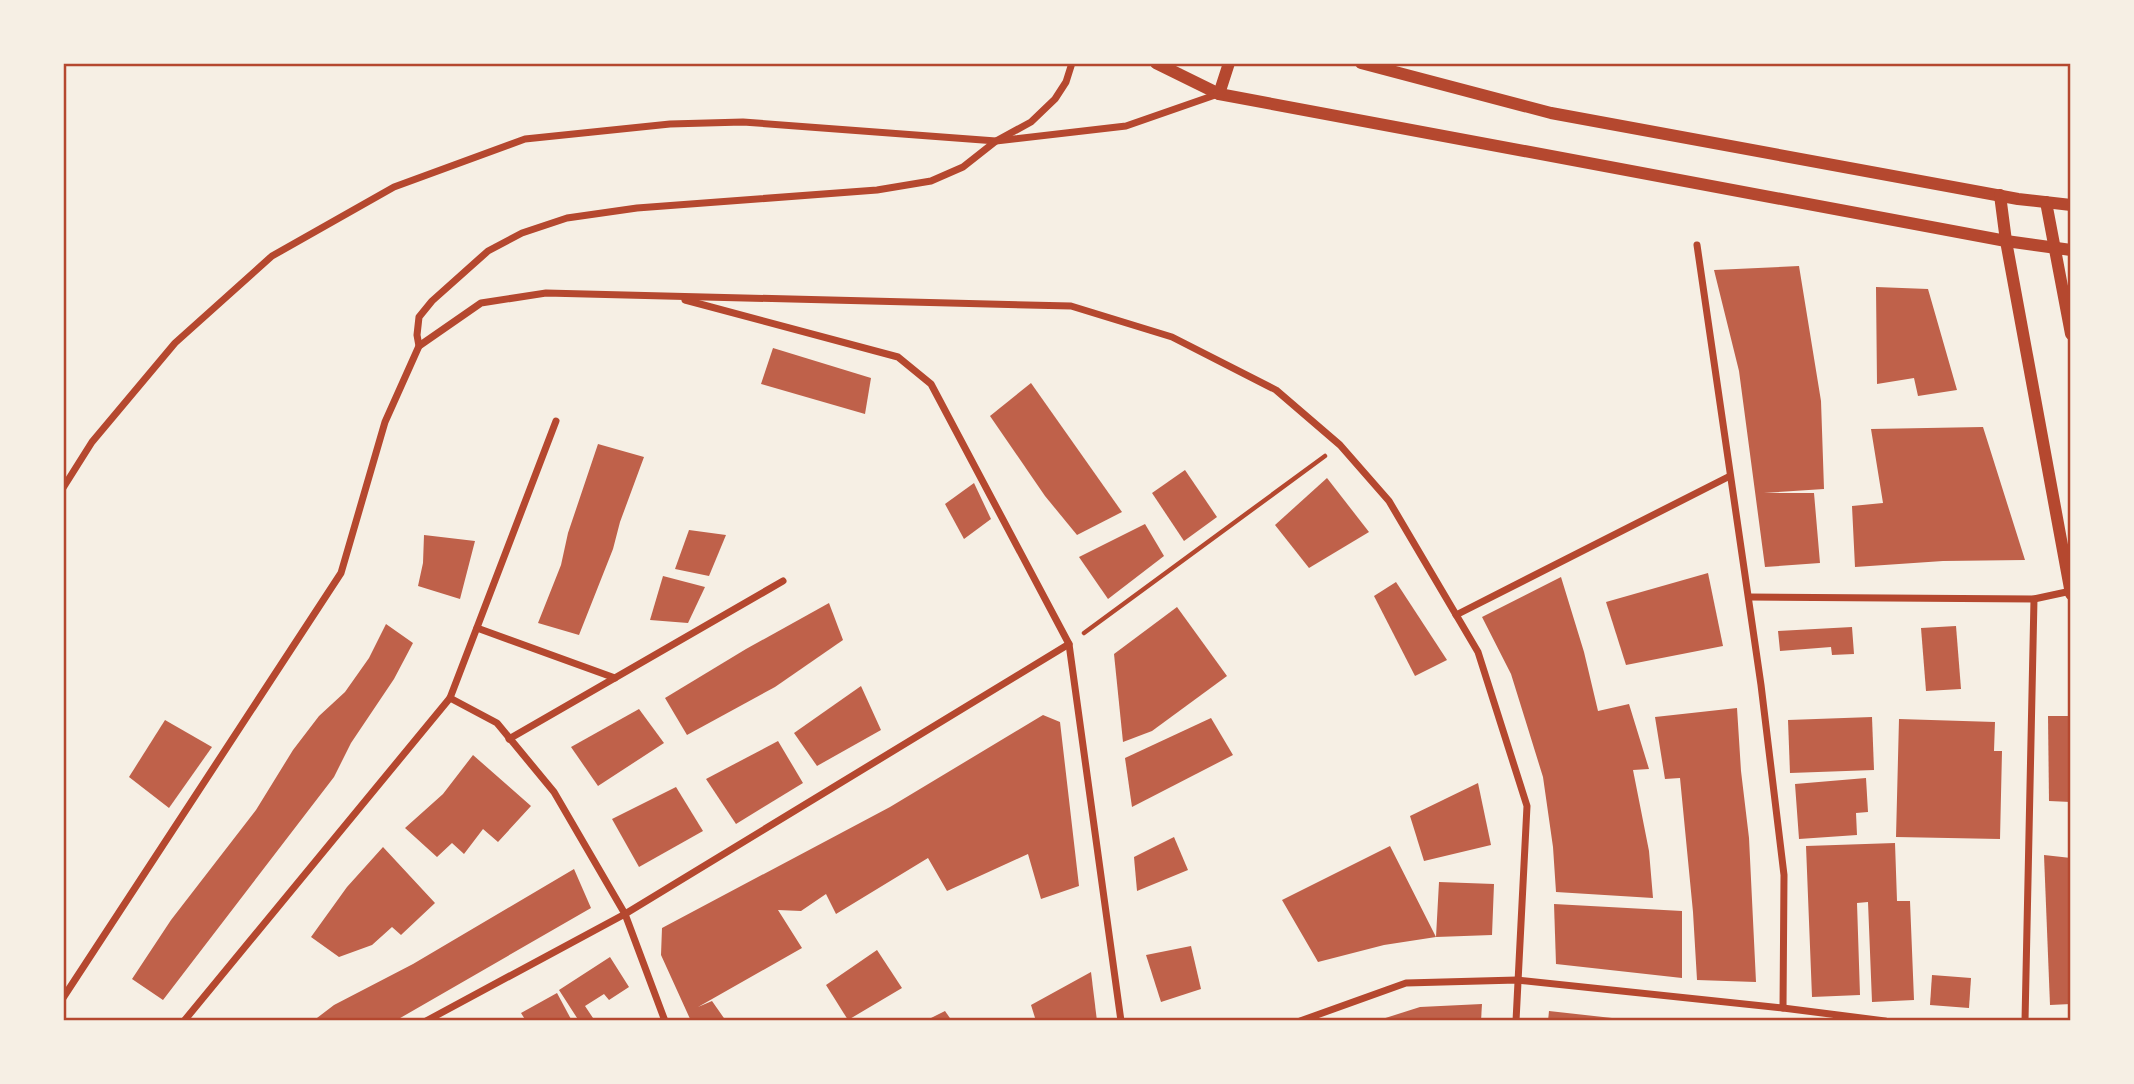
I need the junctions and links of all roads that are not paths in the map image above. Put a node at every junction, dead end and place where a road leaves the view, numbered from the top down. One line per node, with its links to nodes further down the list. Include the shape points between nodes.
1 (1072, 63): 6 (street, via 1055,99 1031,122)
2 (1156, 63): 5 (street)
3 (1229, 63): 5 (street)
4 (1361, 63): 7 (street, via 1551,113)
5 (1219, 94): 6 (street, via 1126,126); 10 (street)
6 (996, 141): 16 (street, via 964,167 931,181 877,190 638,208 567,218 522,233 488,251 432,302 419,317); 19 (street, via 743,122 670,124 525,139 394,187 272,256 175,342 92,442)
7 (2000, 195): 8 (street); 10 (street)
8 (2046, 202): 9 (street); 12 (street)
9 (2071, 205)
10 (2006, 241): 12 (street); 21 (street)
11 (1697, 245): 18 (street)
12 (2053, 248): 13 (street); 15 (street)
13 (2071, 250)
14 (674, 298): 16 (street, via 546,293 481,303); 24 (street, via 1071,306 1172,337 1276,390 1340,444 1390,501); 26 (street, via 898,357 931,384)
15 (2071, 334)
16 (419, 346): 32 (street, via 385,422 341,573)
17 (556, 421): 25 (street)
18 (1730, 477): 22 (street); 24 (street)
19 (63, 488)
20 (783, 580): 27 (street)
21 (2071, 592): 23 (street)
22 (1749, 597): 23 (street); 33 (street, via 1784,875)
23 (2034, 599): 41 (street)
24 (1457, 614): 31 (street, via 1478,652 1527,806)
25 (477, 628): 27 (street); 28 (street)
26 (1069, 644): 30 (street); 37 (street)
27 (615, 678): 29 (street)
28 (450, 698): 29 (street, via 497,723); 34 (street)
29 (509, 739): 30 (street, via 554,792)
30 (625, 914): 35 (street); 36 (street)
31 (1517, 980): 33 (street); 38 (street, via 1406,983); 39 (street)
32 (63, 998)
33 (1783, 1008): 40 (street)
34 (184, 1021)
35 (426, 1021)
36 (665, 1021)
37 (1121, 1021)
38 (1300, 1021)
39 (1516, 1021)
40 (1885, 1021)
41 (2025, 1021)

